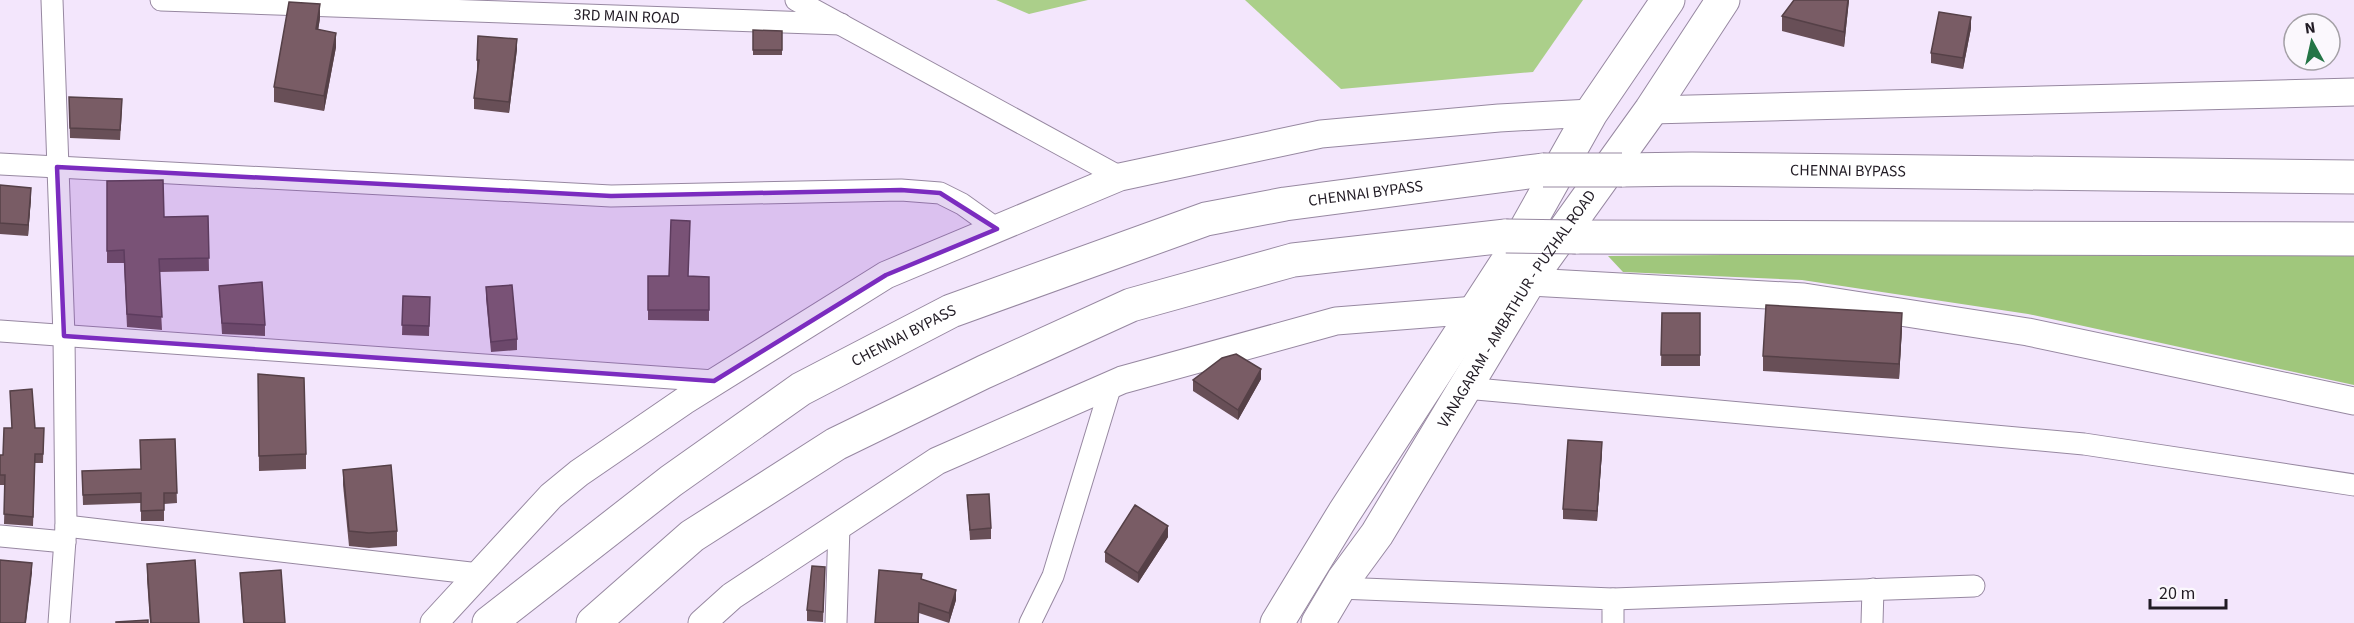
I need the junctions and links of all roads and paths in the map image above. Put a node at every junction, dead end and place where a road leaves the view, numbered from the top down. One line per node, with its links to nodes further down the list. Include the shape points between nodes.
1 (52, 0): 12 (street)
2 (160, 0): 6 (street, 3RD MAIN ROAD)
3 (796, 0): 7 (street)
4 (1668, 0): 10 (main road)
5 (1723, 0): 9 (main road, VANAGARAM - AMBATHUR - PUZHAL ROAD)
6 (229, 1): 7 (street, 3RD MAIN ROAD)
7 (841, 24): 13 (street)
8 (2354, 92): 9 (street)
9 (1651, 110): 17 (main road, VANAGARAM - AMBATHUR - PUZHAL ROAD)
10 (1591, 113): 13 (street, via 1322,134); 18 (main road)
11 (0, 164): 12 (street)
12 (57, 167): 15 (street, via 611,196 901,190 940,193); 21 (street)
13 (1120, 177): 15 (street)
14 (2354, 177): 37 (main road, CHENNAI BYPASS, bridge, via 1528,170 1206,219 951,310 801,389 671,481)
15 (997, 228): 22 (street, via 886,275)
16 (2354, 238): 38 (main road, bridge, via 1506,236 1293,260 1131,305 836,444 692,536)
17 (1530, 282): 19 (main road, VANAGARAM - AMBATHUR - PUZHAL ROAD); 25 (street, via 1804,297 2028,332)
18 (1476, 310): 19 (street); 23 (street, via 1336,321); 42 (main road)
19 (1511, 312): 24 (main road, VANAGARAM - AMBATHUR - PUZHAL ROAD)
20 (0, 331): 21 (street)
21 (64, 336): 22 (street); 28 (street)
22 (714, 381): 30 (street, via 551,495)
23 (1111, 385): 27 (street, via 937,461); 41 (street, via 1053,576)
24 (1465, 388): 26 (street, via 2085,444); 32 (main road, VANAGARAM - AMBATHUR - PUZHAL ROAD, via 1377,534)
25 (2354, 400)
26 (2354, 485)
27 (839, 526): 39 (street, via 732,596); 40 (street)
28 (66, 534): 29 (street); 30 (street); 35 (street)
29 (0, 536)
30 (479, 574): 36 (street)
31 (1974, 586): 33 (street)
32 (1339, 588): 34 (street); 43 (main road, VANAGARAM - AMBATHUR - PUZHAL ROAD)
33 (1873, 589): 34 (street); 45 (street)
34 (1612, 600): 44 (street)
35 (59, 623)
36 (434, 623)
37 (489, 623)
38 (593, 623)
39 (702, 623)
40 (836, 623)
41 (1030, 623)
42 (1277, 623)
43 (1318, 623)
44 (1613, 623)
45 (1872, 623)

